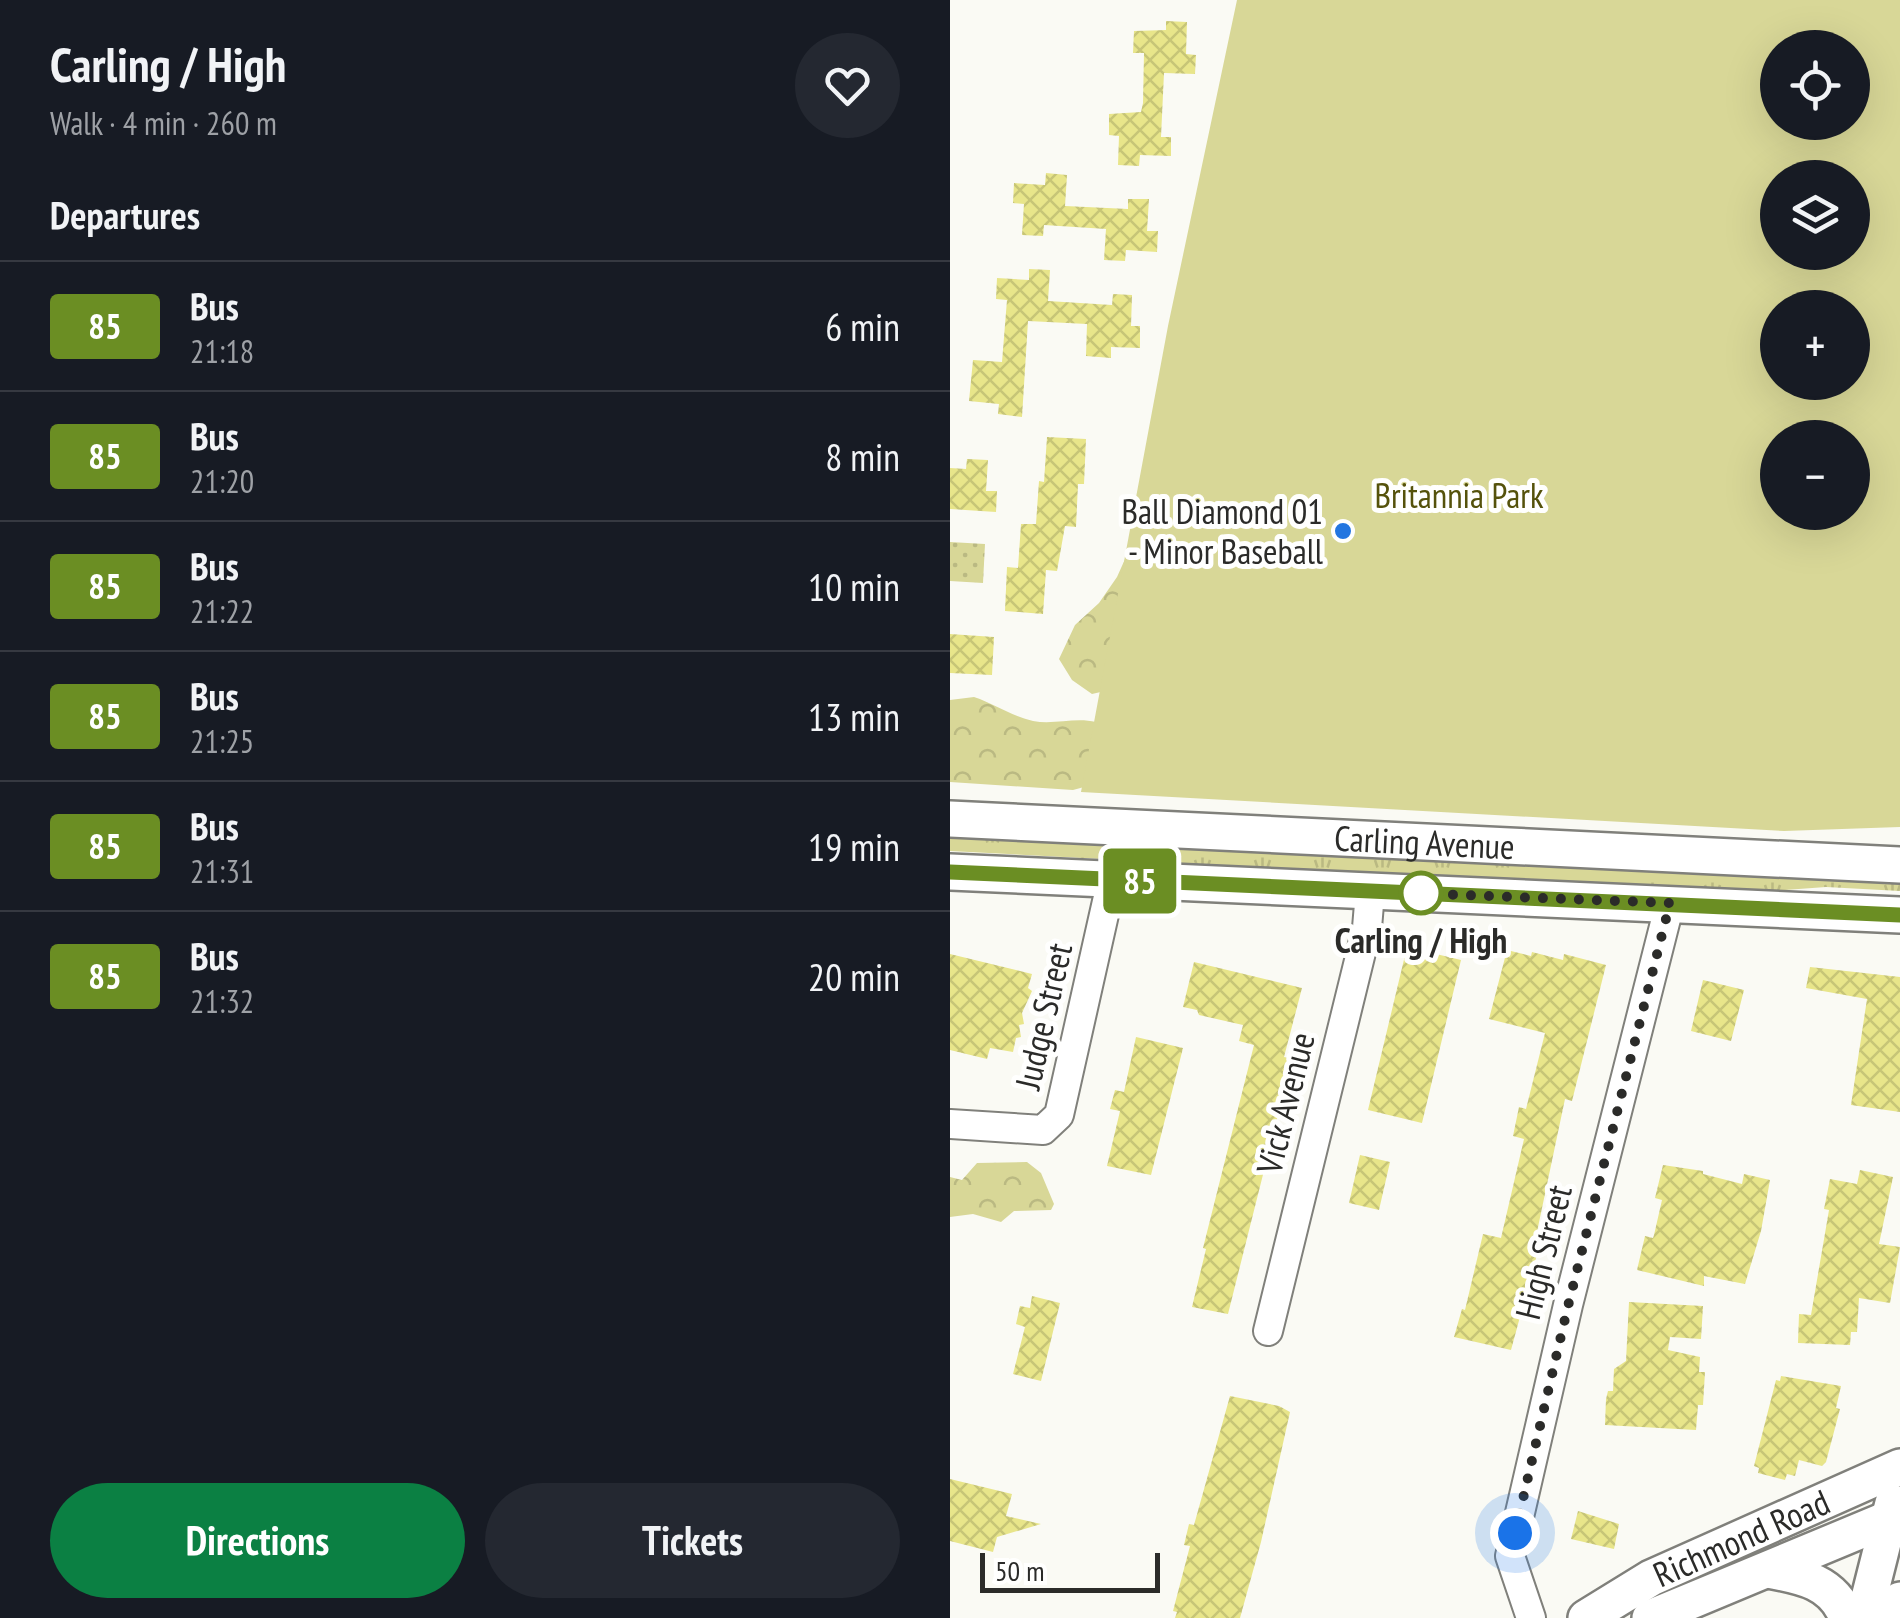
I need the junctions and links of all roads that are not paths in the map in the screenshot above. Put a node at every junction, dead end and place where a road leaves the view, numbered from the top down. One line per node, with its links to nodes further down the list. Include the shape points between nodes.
1 (950, 819): 2 (main road, Carling Avenue)
2 (1900, 865)
3 (950, 872): 4 (main road, Carling Avenue)
4 (1112, 880): 5 (main road, Carling Avenue); 8 (street, Judge Street, via 1059,1114 1043,1130)
5 (1370, 892): 6 (main road, Carling Avenue); 9 (street, Vick Avenue, via 1367,928)
6 (1670, 903): 7 (main road, Carling Avenue); 15 (street, High Street, via 1510,1556)
7 (1900, 915)
8 (950, 1124)
9 (1268, 1331)
10 (1900, 1467): 16 (main road, Richmond Road, via 1651,1578)
11 (1900, 1479): 12 (main road)
12 (1894, 1516): 13 (main road, Richmond Road); 19 (main road)
13 (1768, 1570): 17 (main road, Richmond Road); 18 (main road, via 1834,1593)
14 (1900, 1600): 20 (main road)
15 (1531, 1618)
16 (1586, 1618)
17 (1650, 1618)
18 (1847, 1618)
19 (1864, 1618)
20 (1895, 1618)

